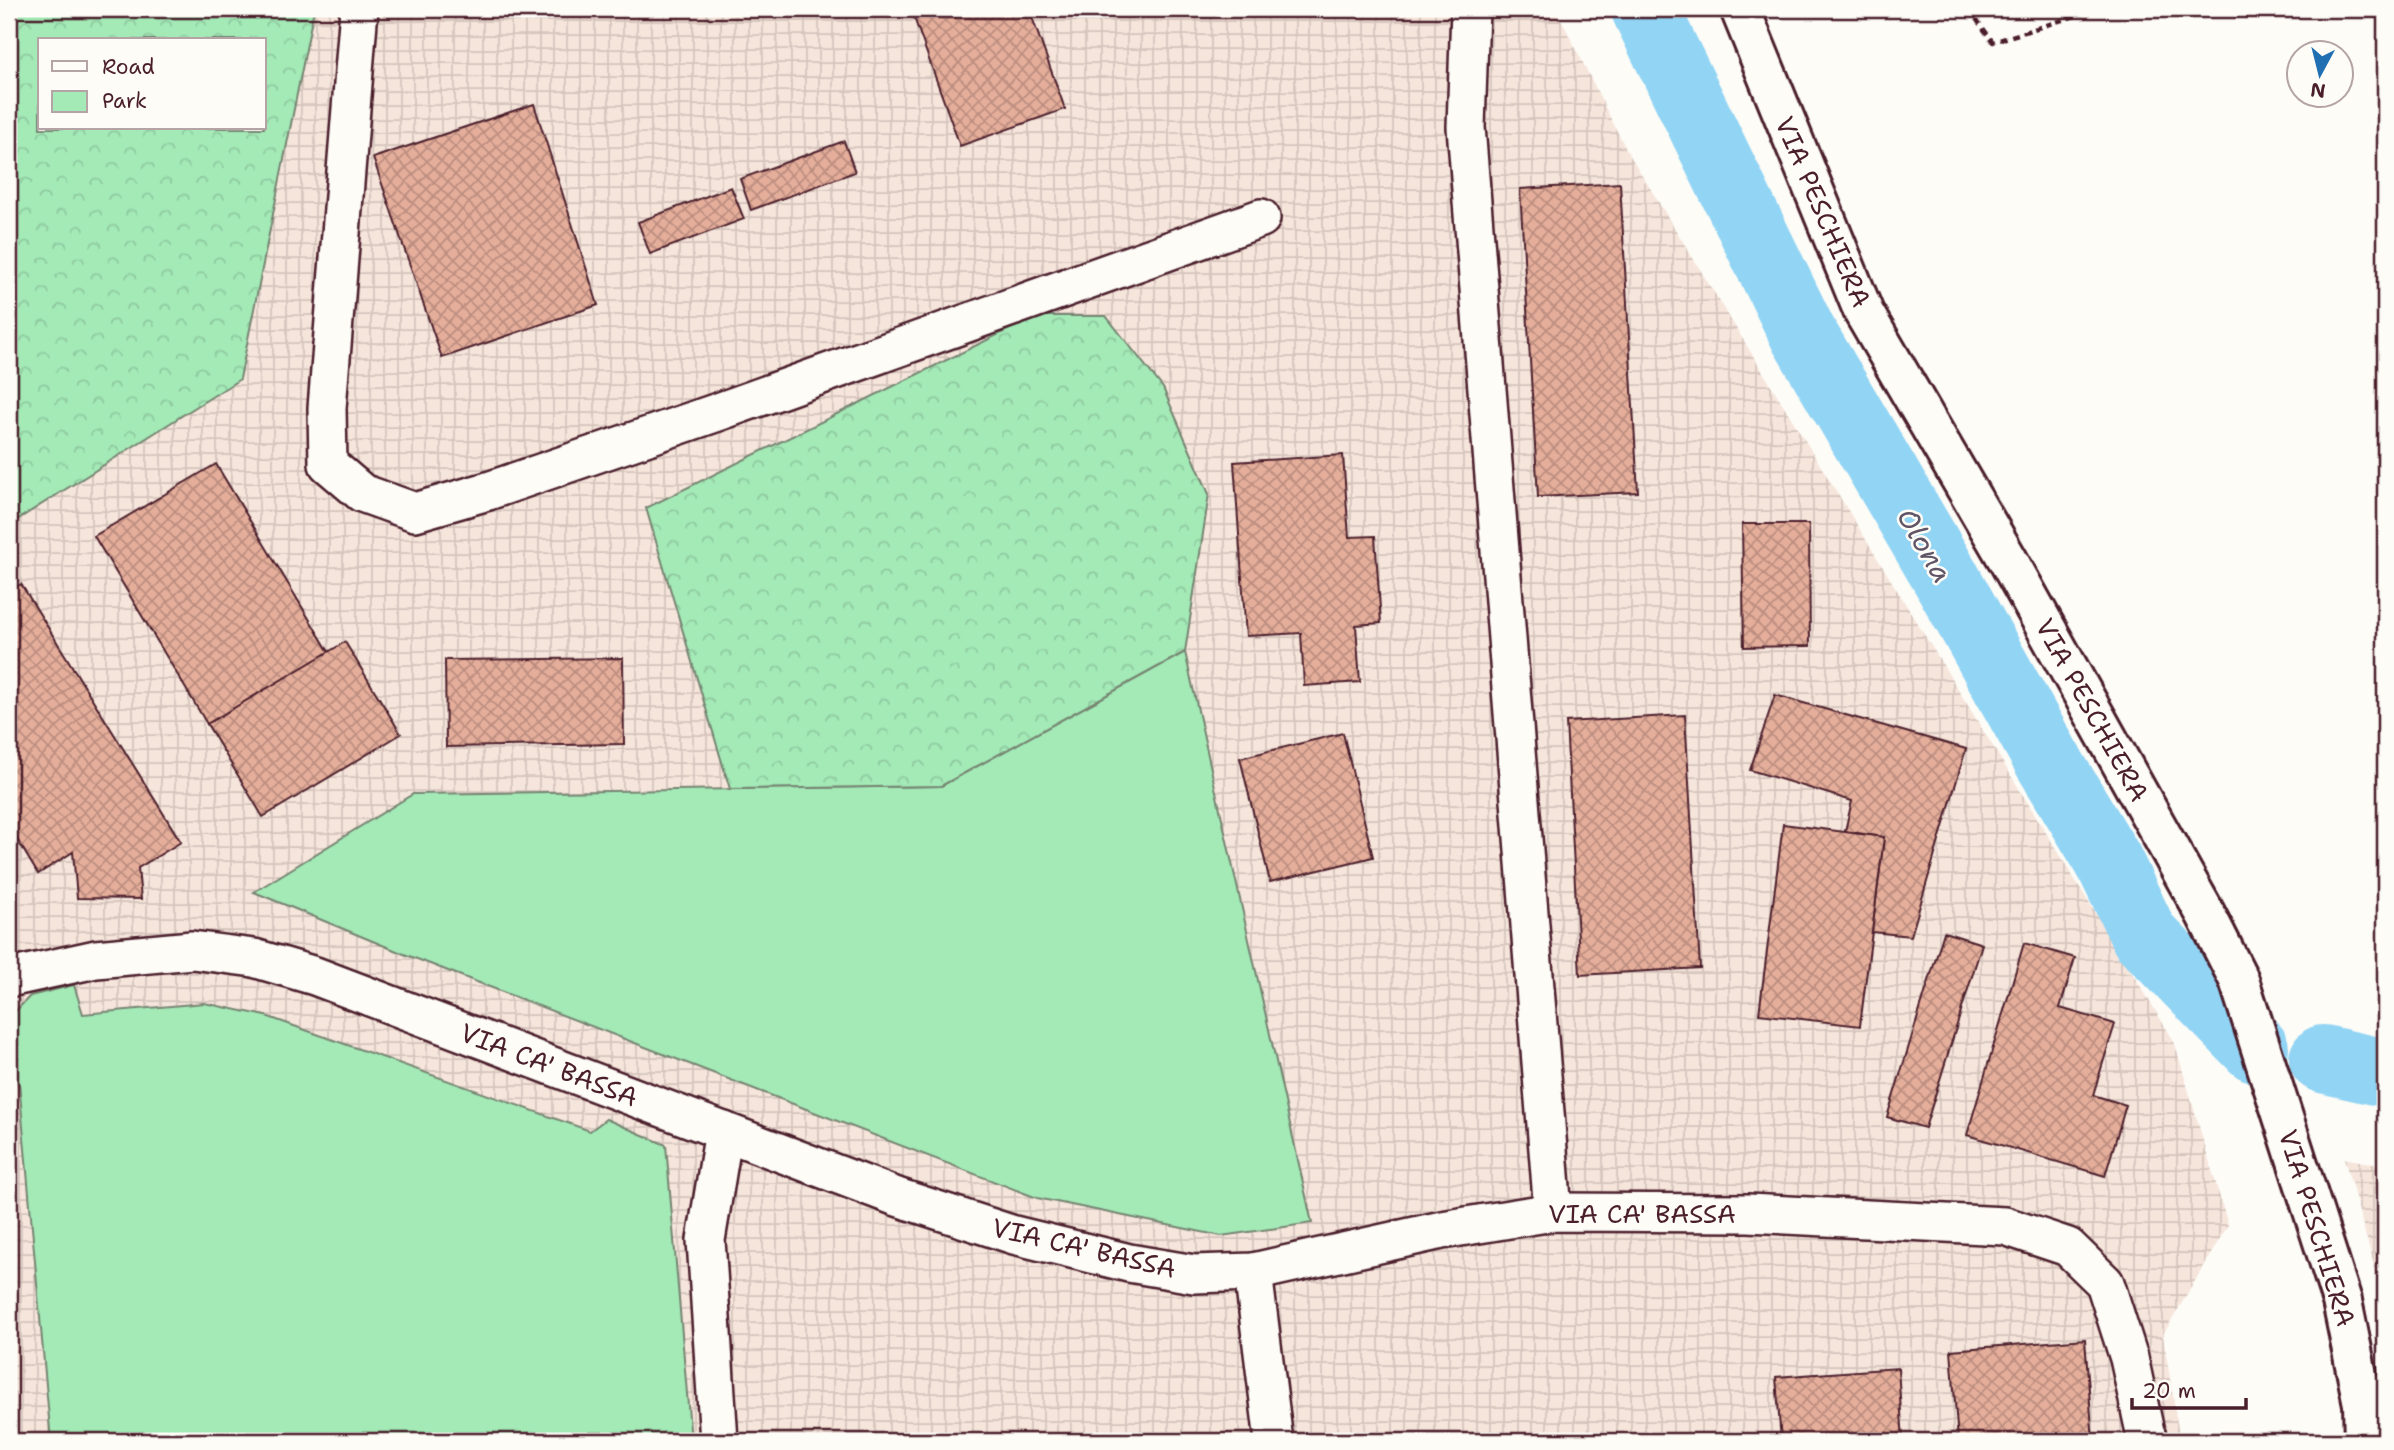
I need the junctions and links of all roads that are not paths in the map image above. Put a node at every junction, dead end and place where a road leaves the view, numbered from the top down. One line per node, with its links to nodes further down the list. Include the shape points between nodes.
1 (359, 9): 4 (street, via 327,408 328,464 362,493 415,512 706,417)
2 (1470, 9): 7 (street, via 1466,127)
3 (1740, 9): 12 (main road, VIA PESCHIERA, via 1864,313 2008,560 2239,979 2342,1301 2363,1404)
4 (1261, 218)
5 (9, 978): 6 (street, VIA CA' BASSA, via 96,959 192,950 254,958 315,976)
6 (724, 1131): 8 (street, VIA CA' BASSA, via 1014,1235 1129,1264 1194,1274); 9 (street, via 706,1240)
7 (1553, 1213): 8 (street, VIA CA' BASSA, via 1442,1230); 11 (street, VIA CA' BASSA, via 1748,1213 2005,1226 2068,1247 2105,1283)
8 (1253, 1272): 10 (street)
9 (719, 1441)
10 (1274, 1441)
11 (2150, 1441)
12 (2364, 1441)

